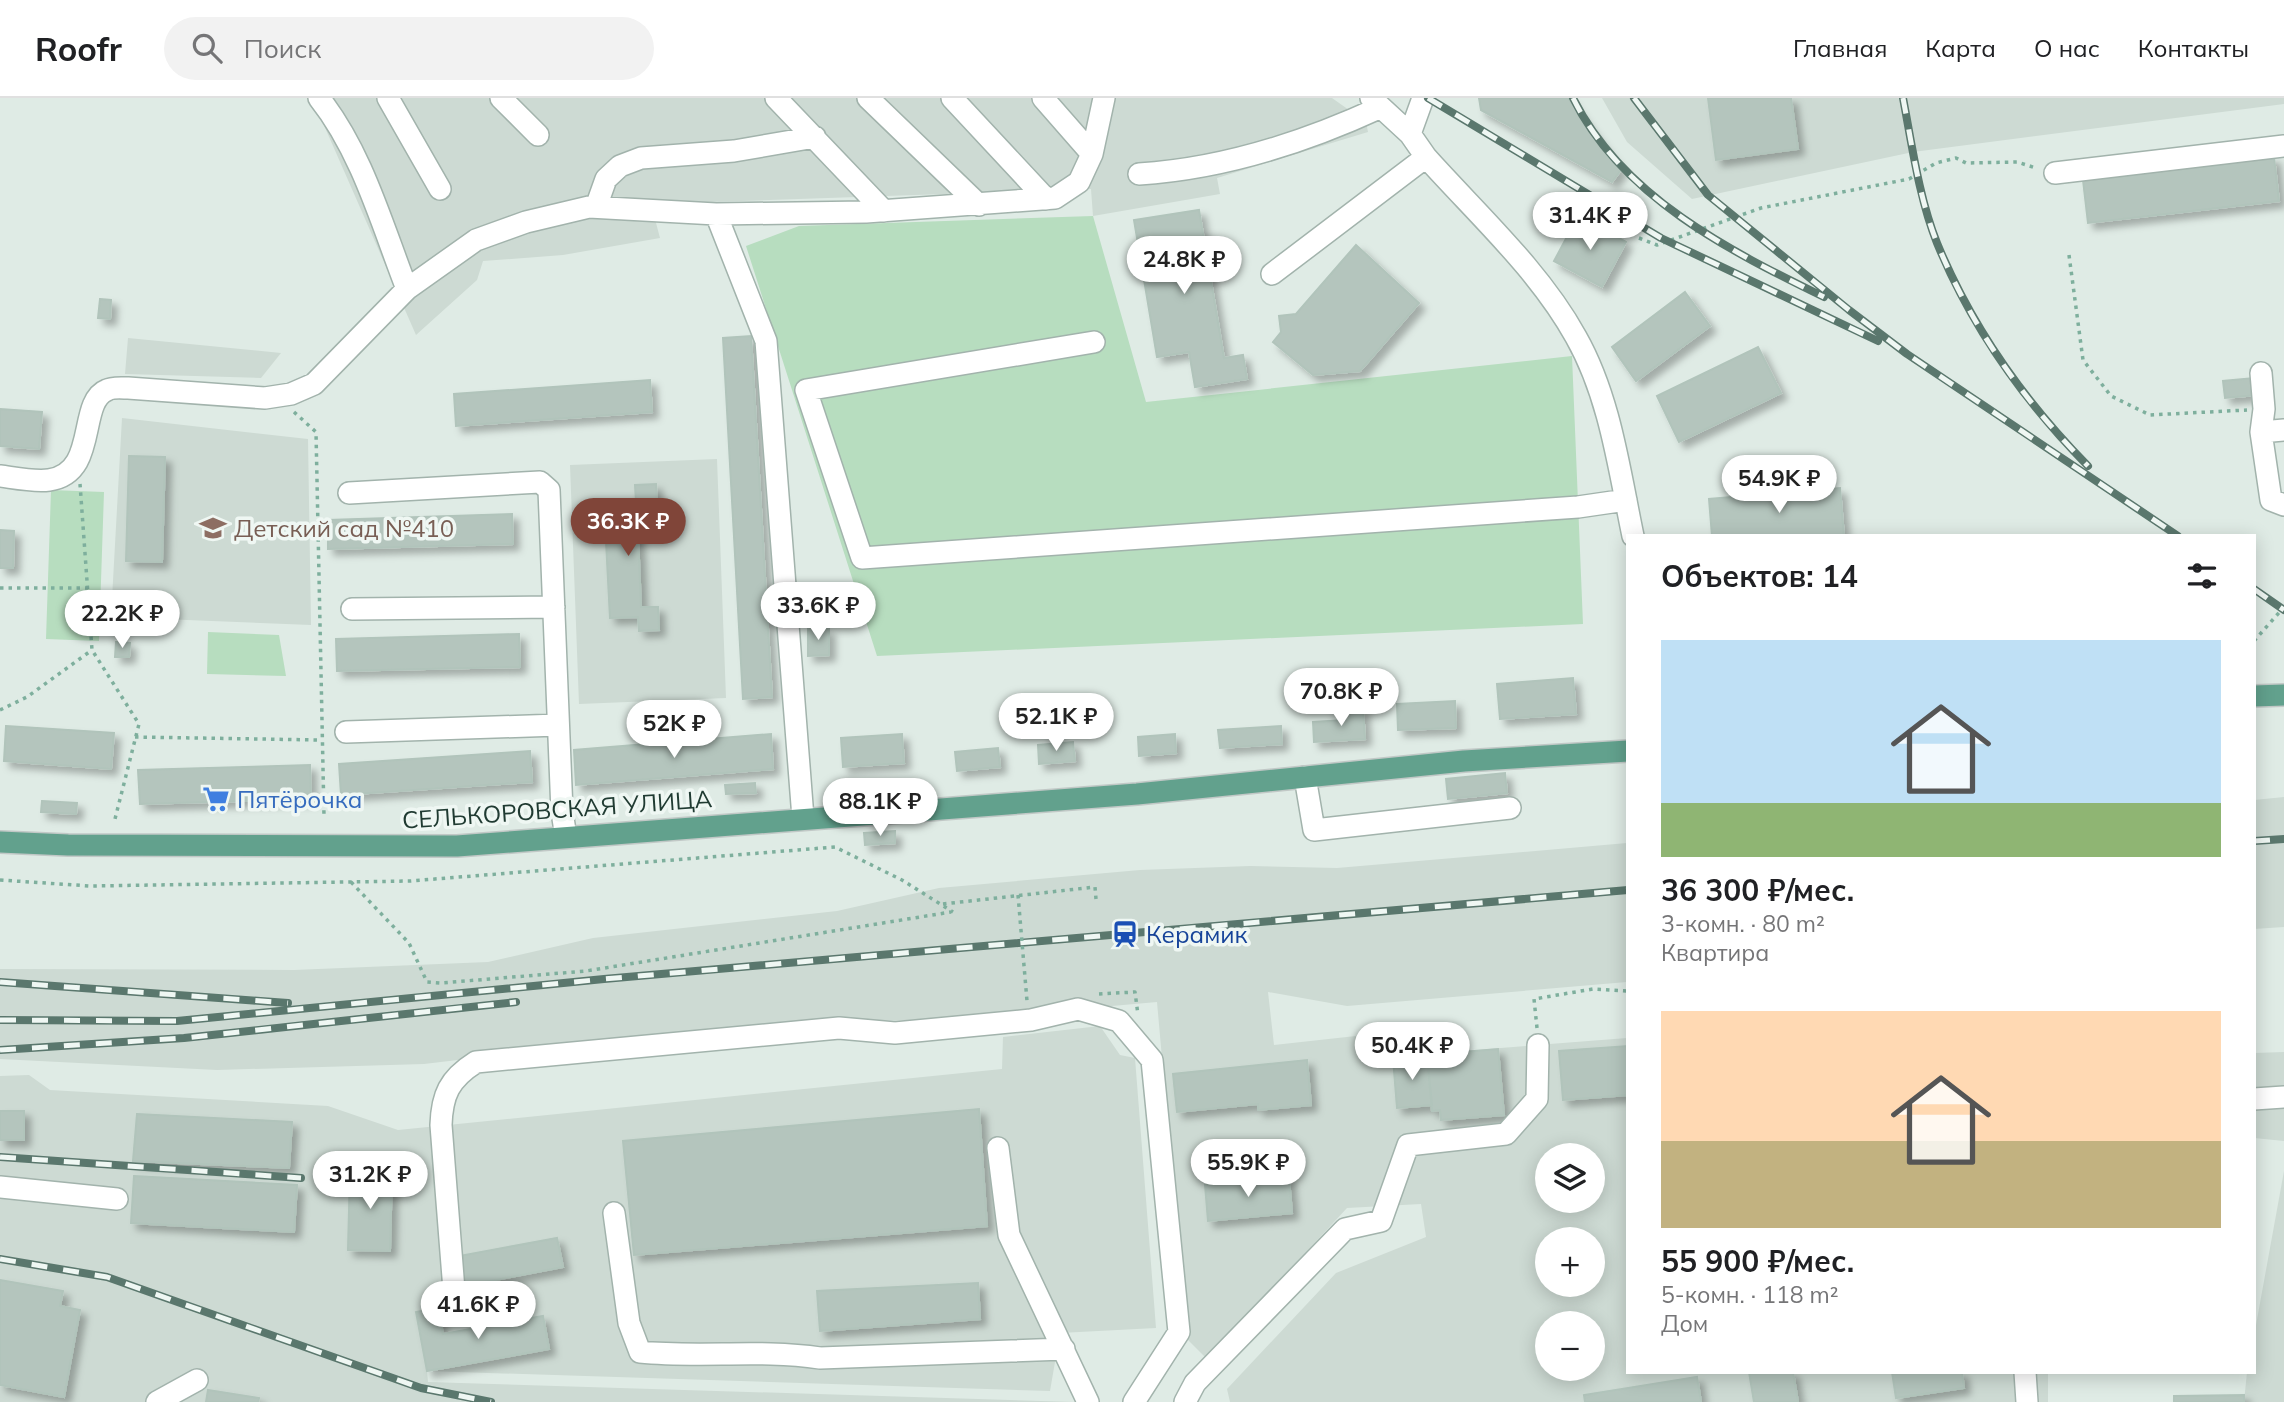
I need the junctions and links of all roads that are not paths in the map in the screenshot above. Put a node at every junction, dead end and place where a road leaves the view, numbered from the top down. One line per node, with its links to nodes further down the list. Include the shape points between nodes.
1 (319, 98): 26 (street, via 335,118 358,164)
2 (388, 98): 19 (street)
3 (501, 98): 12 (street)
4 (776, 98): 13 (street)
5 (868, 98): 21 (street)
6 (952, 98): 20 (street)
7 (1043, 98): 15 (street)
8 (1104, 98): 15 (street)
9 (1423, 98): 11 (street)
10 (1375, 103): 11 (street); 18 (street, via 1331,130 1187,171)
11 (1410, 134): 16 (street)
12 (538, 135)
13 (814, 137): 22 (street, via 734,151 641,158 620,166 606,179); 23 (street)
14 (2284, 146): 17 (street)
15 (1092, 154): 20 (street, via 1079,182)
16 (1426, 158): 25 (street); 33 (street, via 1544,290 1577,337 1601,395)
17 (2055, 173)
18 (1139, 174)
19 (440, 189)
20 (1046, 199): 21 (street)
21 (979, 205): 23 (street)
22 (596, 207): 24 (street); 26 (street, via 526,222 477,240)
23 (884, 211): 24 (street)
24 (716, 214): 45 (street, via 766,341)
25 (1272, 274)
26 (407, 289): 31 (street, via 314,384 277,396 106,390 95,400 78,461 64,474 49,480)
27 (1094, 342): 33 (street, via 806,390 862,558)
28 (2261, 373): 30 (street)
29 (2284, 430): 30 (street)
30 (2261, 432): 34 (street, via 2272,499)
31 (0, 476)
32 (349, 493): 36 (street, via 540,482 549,490)
33 (1626, 500): 35 (street)
34 (2284, 505)
35 (1633, 534)
36 (554, 607): 37 (street); 40 (street)
37 (352, 609)
38 (2284, 695): 39 (main road)
39 (2256, 696)
40 (558, 725): 41 (street); 46 (street)
41 (346, 732)
42 (1626, 751): 43 (main road, СЕЛЬКОРОВСКАЯ УЛИЦА)
43 (1305, 777): 44 (street, via 1314,830); 45 (main road, СЕЛЬКОРОВСКАЯ УЛИЦА)
44 (1510, 808)
45 (803, 818): 46 (main road, СЕЛЬКОРОВСКАЯ УЛИЦА)
46 (566, 837): 47 (main road, СЕЛЬКОРОВСКАЯ УЛИЦА, via 457,846)
47 (0, 842)
48 (1538, 1045): 62 (street, via 1537,1099 1506,1134 1408,1145 1381,1221 1345,1229 1195,1383)
49 (2284, 1097): 50 (street)
50 (2256, 1099)
51 (998, 1149): 56 (street, via 1009,1235)
52 (0, 1187): 53 (street)
53 (117, 1199)
54 (614, 1213): 56 (street, via 629,1323 640,1352 820,1358)
55 (455, 1303): 61 (street, via 442,1098 462,1071 476,1062 839,1028 895,1033 1031,1020 1078,1010 1119,1021 1152,1060 1179,1332)
56 (1064, 1349): 60 (street)
57 (2025, 1374): 63 (street)
58 (197, 1380): 59 (street)
59 (157, 1402)
60 (1088, 1402)
61 (1134, 1402)
62 (1185, 1402)
63 (2027, 1402)

